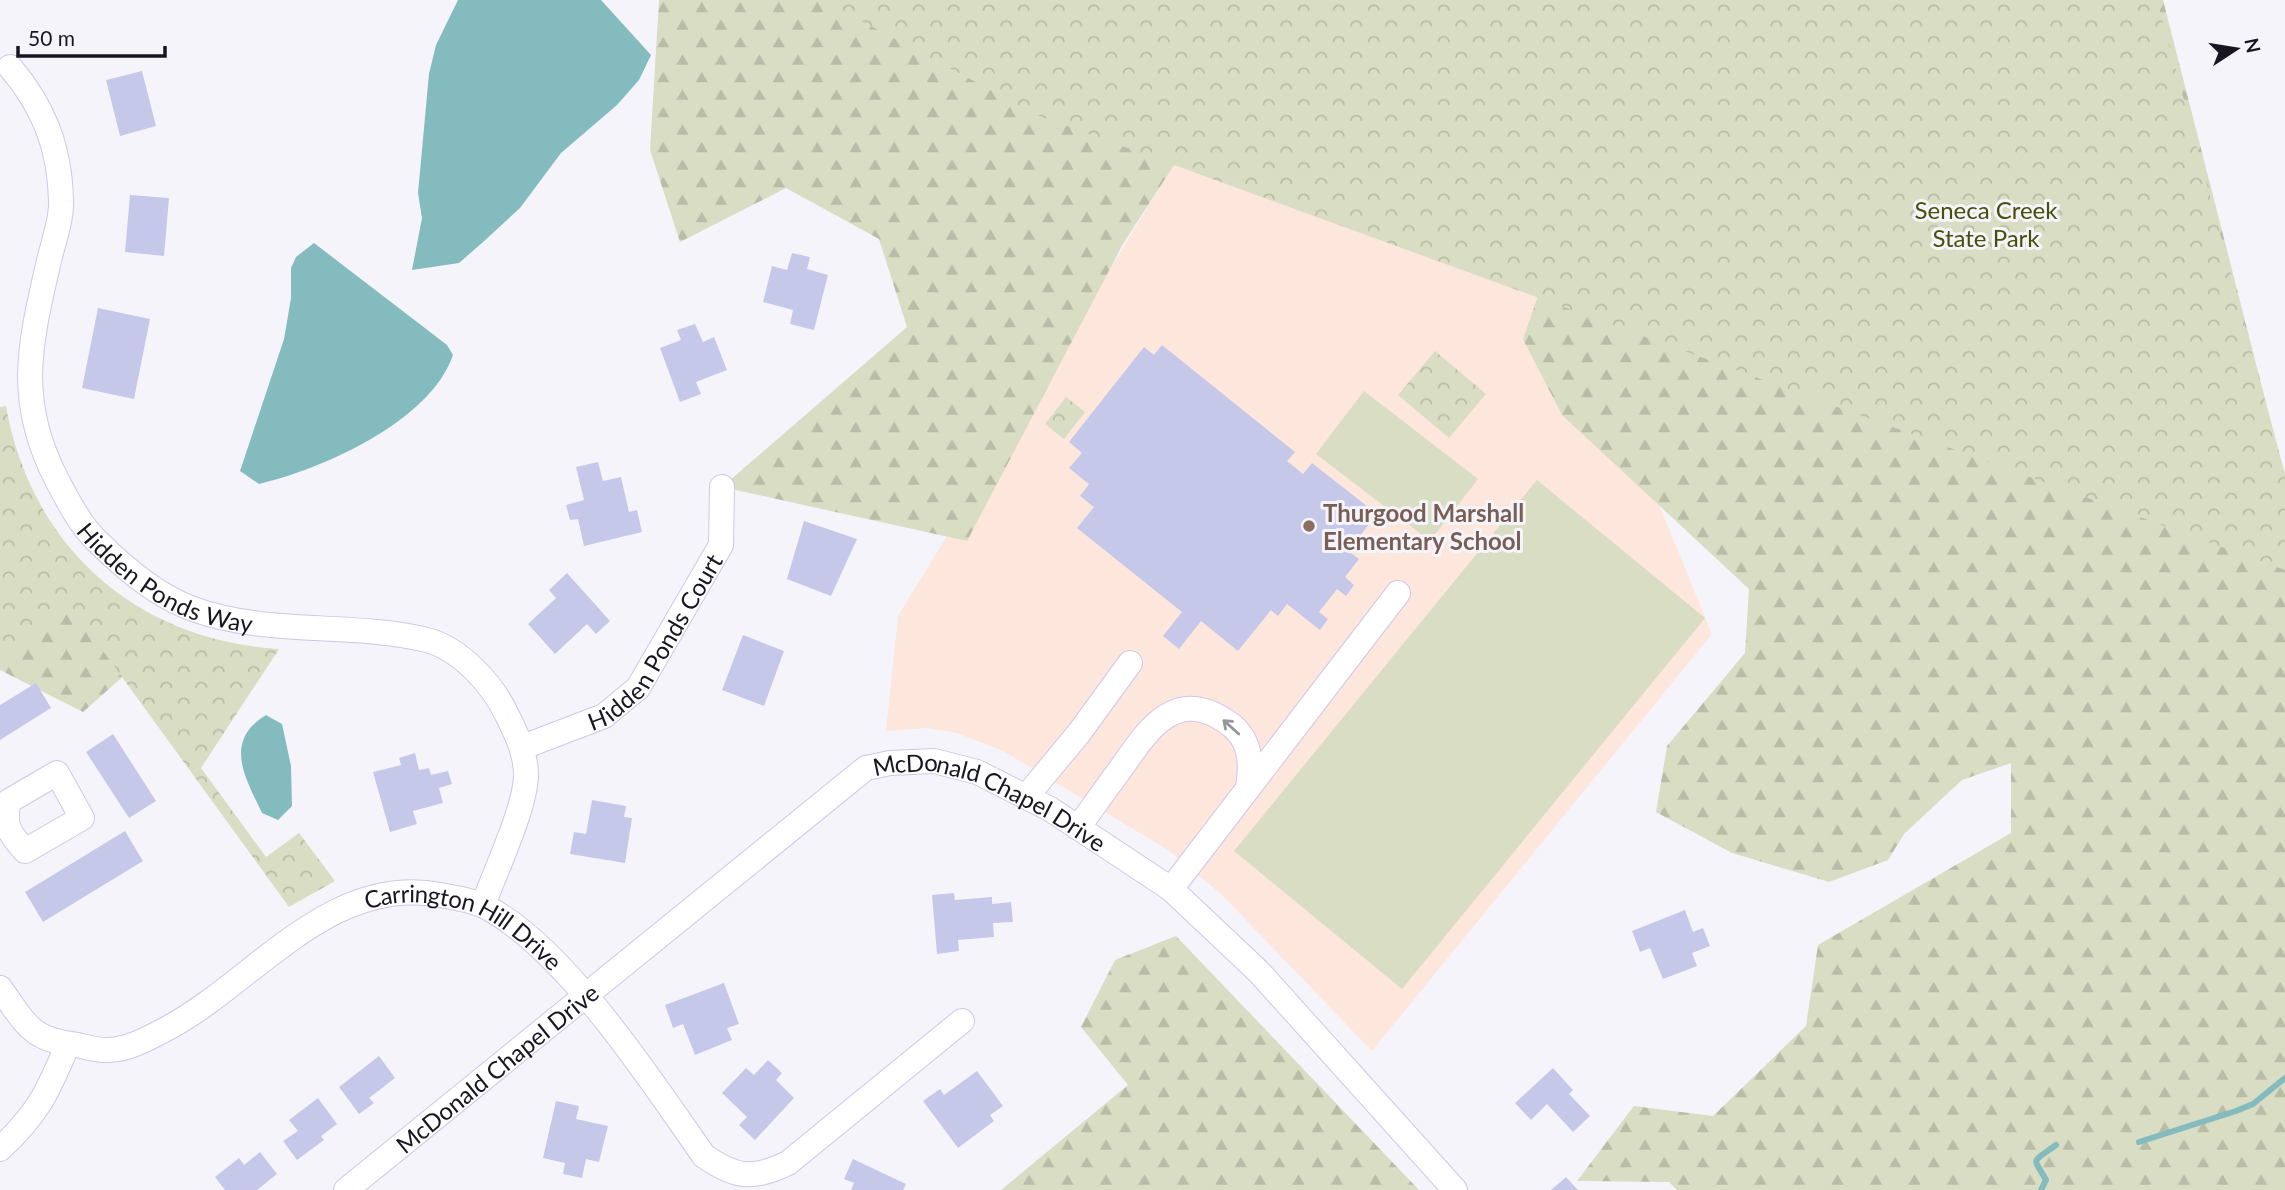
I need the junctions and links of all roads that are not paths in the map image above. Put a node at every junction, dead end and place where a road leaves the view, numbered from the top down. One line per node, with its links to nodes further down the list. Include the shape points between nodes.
1 (10, 67): 5 (street, Hidden Ponds Way, via 33,94 51,130 62,205 32,335 32,407 41,449 94,538 158,591 193,609 317,631 429,641 466,662 499,697)
2 (722, 487): 5 (street, Hidden Ponds Court, via 721,545 638,688 604,716)
3 (1398, 593): 6 (street)
4 (1130, 663): 7 (street)
5 (523, 747): 10 (street, Hidden Ponds Way, via 526,778)
6 (1248, 788): 8 (street, one-way to 8, via 1249,751 1233,726 1215,713 1176,710 1146,732); 9 (street)
7 (1026, 797): 8 (street, McDonald Chapel Drive); 12 (street, McDonald Chapel Drive, via 977,772 933,761 866,768)
8 (1078, 828): 9 (street, McDonald Chapel Drive)
9 (1171, 889): 17 (street, McDonald Chapel Drive, via 1259,972)
10 (484, 905): 12 (street, Carrington Hill Drive, via 519,926); 14 (street, Carrington Hill Drive, via 425,892 384,895 355,904 316,921 186,1018 138,1044 108,1050)
11 (0, 988): 14 (street, Carrington Hill Drive, via 32,1030)
12 (586, 996): 13 (street, Carrington Hill Drive, via 704,1156 743,1176 788,1163); 16 (street, McDonald Chapel Drive)
13 (962, 1021)
14 (68, 1044): 15 (street, via 43,1102)
15 (0, 1149)
16 (346, 1190)
17 (1455, 1190)

